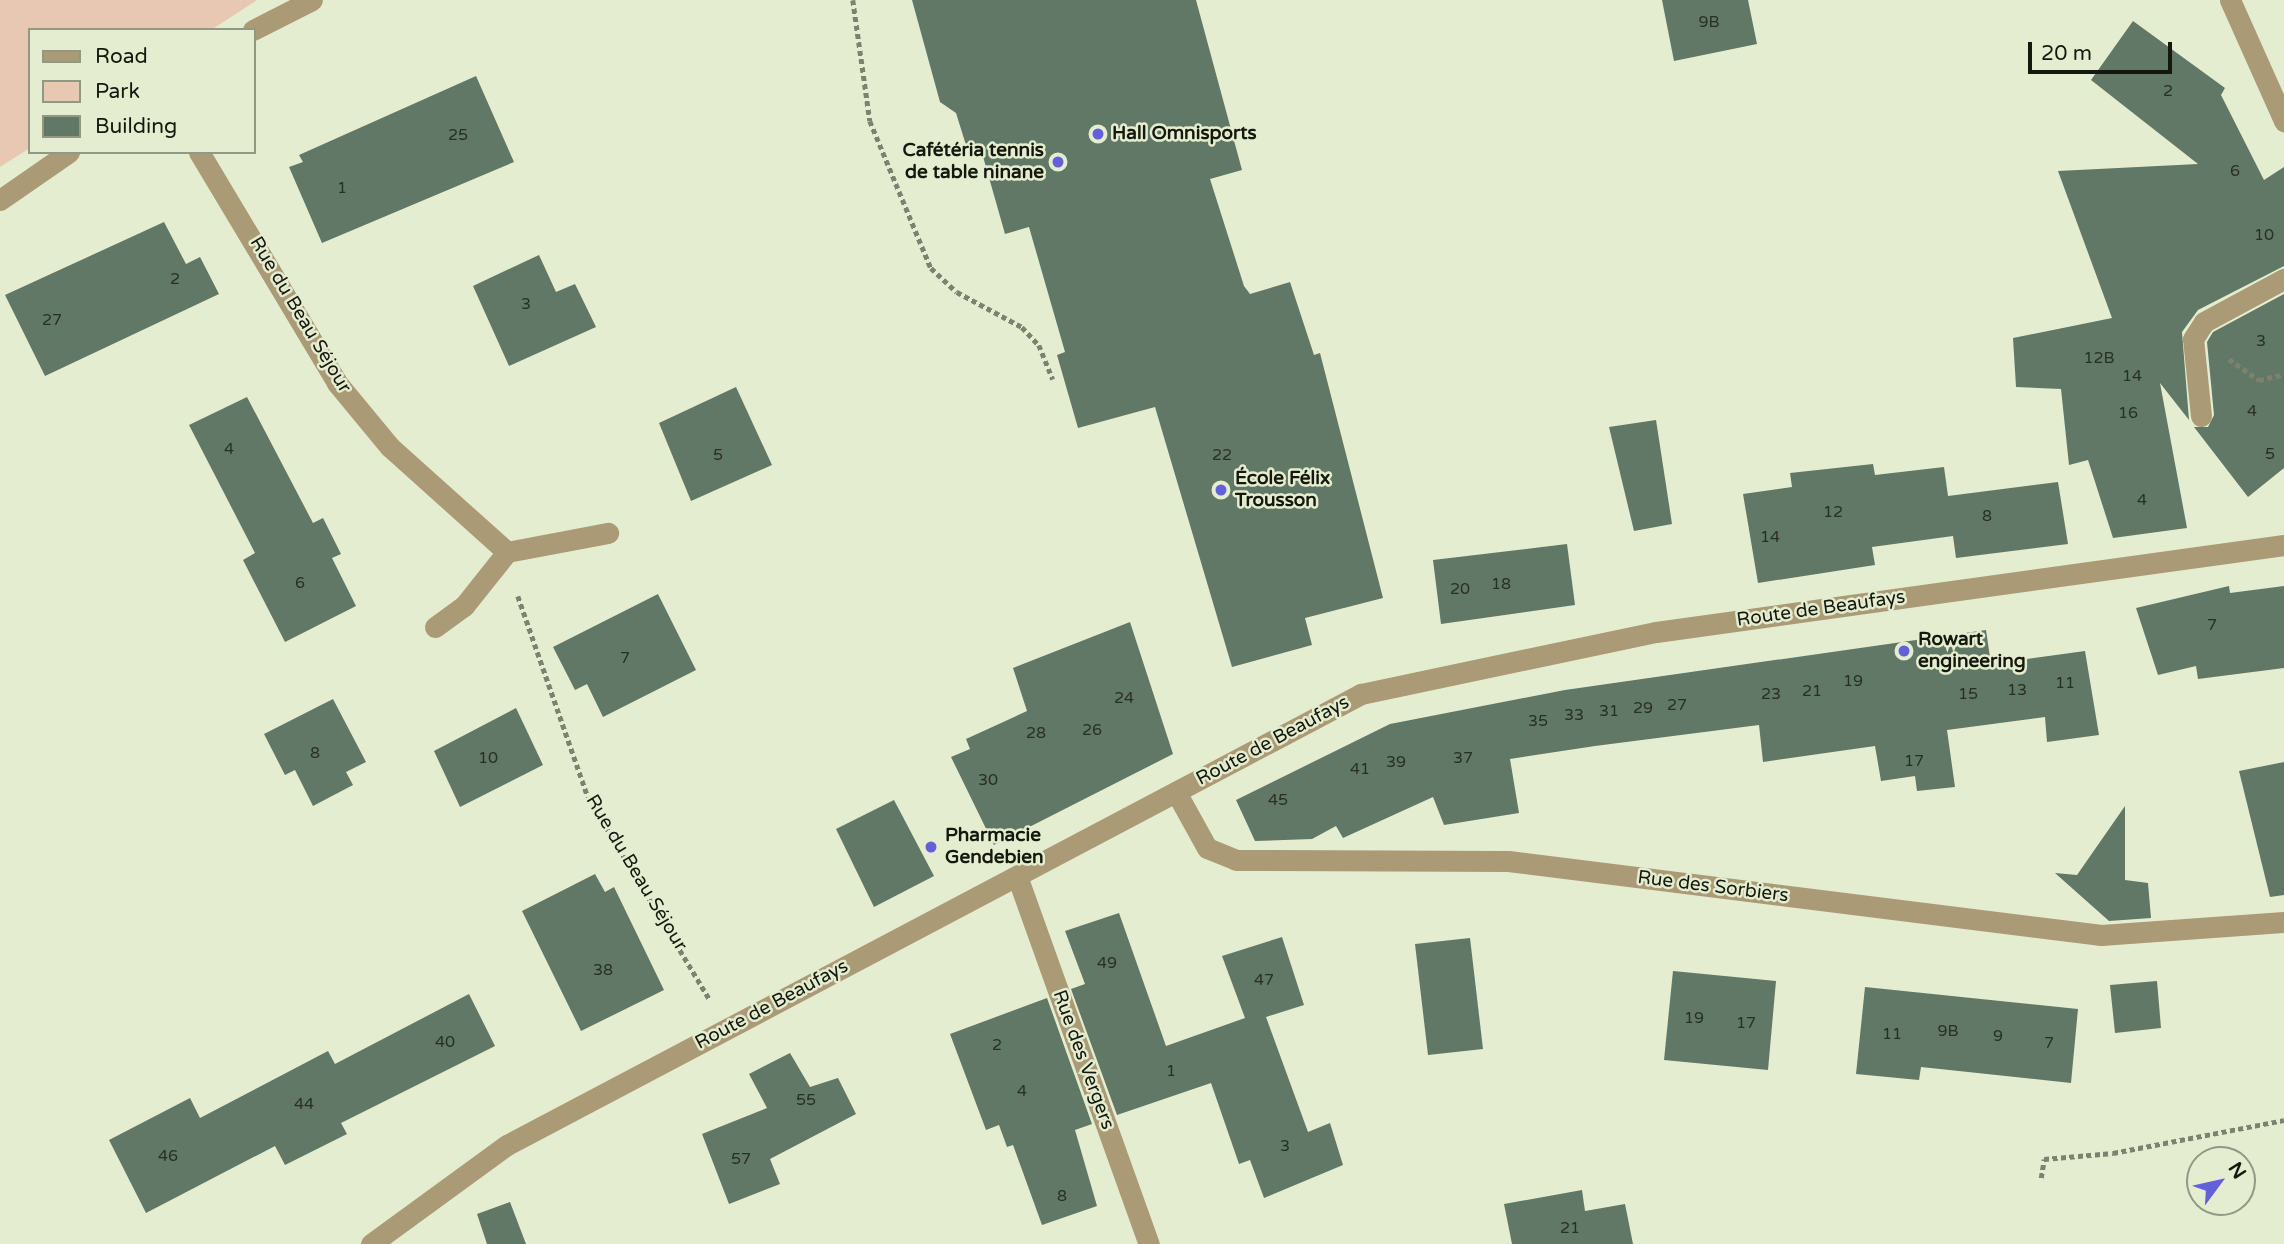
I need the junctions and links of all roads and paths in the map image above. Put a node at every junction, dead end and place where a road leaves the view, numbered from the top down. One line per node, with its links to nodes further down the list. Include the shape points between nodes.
1 (312, 0): 4 (street)
2 (853, 0): 12 (path, via 870,121 931,268 957,292 1022,327 1039,345)
3 (2230, 0): 5 (street)
4 (256, 28)
5 (2284, 121)
6 (66, 154): 8 (street)
7 (200, 154): 16 (street, Rue du Beau Séjour, via 337,383 390,447)
8 (0, 200)
9 (2284, 279): 10 (street, via 2204,322 2193,339)
10 (2194, 350): 11 (path, via 2239,362 2259,380); 13 (street)
11 (2284, 374)
12 (1053, 379)
13 (2201, 416)
14 (608, 533): 16 (street)
15 (2284, 545): 18 (street, Route de Beaufays, via 1656,632 1361,694)
16 (507, 552): 17 (street, via 464,606); 21 (path, Rue du Beau Séjour, via 588,797)
17 (435, 627)
18 (1175, 792): 19 (street, Route de Beaufays); 20 (street, Rue des Sorbiers, via 1207,848 1236,860 1508,861 2101,935)
19 (1017, 876): 21 (street, Route de Beaufays); 25 (street, Rue des Vergers)
20 (2284, 922)
21 (726, 1028): 24 (street, Route de Beaufays, via 507,1145)
22 (2284, 1120): 23 (path, via 2113,1153 2044,1159)
23 (2041, 1178)
24 (371, 1244)
25 (1149, 1244)

